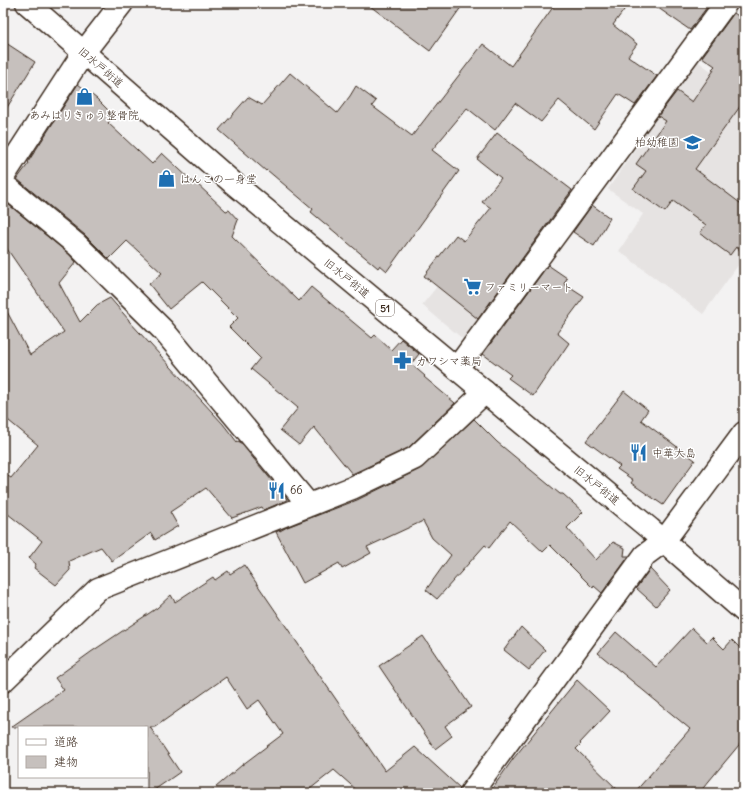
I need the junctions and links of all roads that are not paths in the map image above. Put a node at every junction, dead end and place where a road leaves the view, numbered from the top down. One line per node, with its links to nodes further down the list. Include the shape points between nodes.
1 (27, 3): 4 (street, 旧水戸街道 / 51)
2 (122, 3): 4 (street)
3 (726, 3): 7 (street)
4 (84, 52): 5 (street); 7 (street, 旧水戸街道 / 51, via 232,182)
5 (3, 177)
6 (3, 184): 10 (street, via 77,244 163,330)
7 (457, 368): 8 (street, 旧水戸街道 / 51)
8 (485, 392): 10 (street, via 415,458); 11 (street, 旧水戸街道 / 51)
9 (744, 433): 11 (street)
10 (310, 505): 13 (street, via 98,589)
11 (664, 541): 12 (street, 旧水戸街道 / 51); 14 (street, via 645,555)
12 (744, 611)
13 (3, 681)
14 (471, 793)

